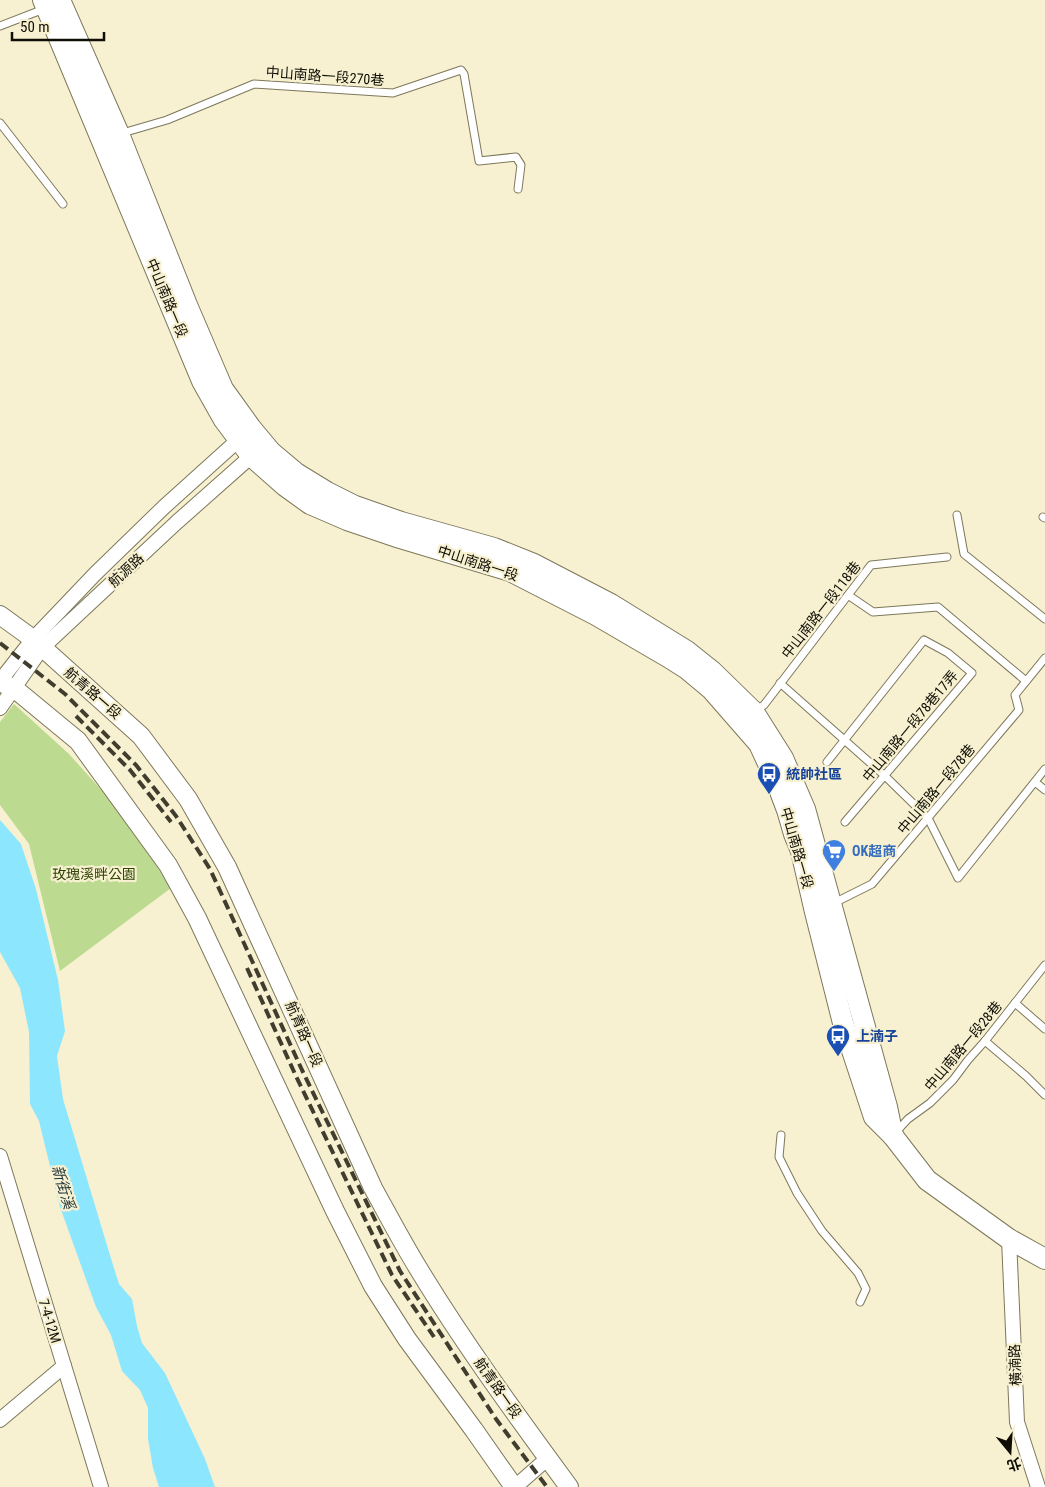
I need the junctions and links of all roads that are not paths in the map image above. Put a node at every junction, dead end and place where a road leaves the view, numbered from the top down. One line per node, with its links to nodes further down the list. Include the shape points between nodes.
1 (53, 3): 2 (lane); 4 (main road, 中山南路一段); 7 (main road, 中山南路一段, via 202,381 224,420)
2 (0, 26)
3 (0, 123): 6 (lane)
4 (119, 134): 5 (lane, 中山南路一段270巷, via 167,120 254,84 393,92 461,70 479,161 516,157 521,165); 7 (main road, 中山南路一段, via 187,305)
5 (518, 189)
6 (64, 204)
7 (245, 434): 8 (main road, 中山南路一段); 14 (street, 航源路, via 95,574)
8 (258, 450): 14 (street, 航源路); 20 (main road, 中山南路一段, via 271,452 296,473 355,506 494,548 534,564 611,604 712,670)
9 (957, 515): 13 (lane, via 964,554)
10 (947, 557): 11 (lane, 中山南路一段118巷, via 871,566)
11 (848, 595): 16 (lane, via 873,612 938,607); 17 (lane, 中山南路一段118巷)
12 (0, 615): 14 (street, 航青路一段)
13 (1045, 619)
14 (38, 644): 18 (street, 航源路); 43 (street, 航青路一段, via 141,736 188,800 228,867 373,1188 417,1267 478,1361)
15 (1045, 658): 16 (lane, 中山南路一段78巷)
16 (1026, 682): 27 (lane, 中山南路一段78巷, via 1015,695 1019,710)
17 (780, 683): 20 (lane, 中山南路一段118巷, via 764,705); 21 (lane)
18 (5, 684): 19 (street, 航源路); 45 (street, via 78,741 168,865 197,918 373,1286 407,1339)
19 (0, 708)
20 (748, 718): 29 (main road, 中山南路一段, via 783,758 805,809)
21 (844, 742): 22 (lane, 中山南路一段78巷17弄); 24 (lane); 24 (lane, 中山南路一段78巷17弄, via 924,640 948,653 972,673)
22 (827, 762)
23 (1045, 769): 25 (lane)
24 (885, 776): 27 (lane); 28 (lane, 中山南路一段78巷17弄)
25 (1035, 782): 26 (lane); 27 (lane, via 958,878)
26 (1045, 790)
27 (928, 818): 29 (lane, 中山南路一段78巷, via 872,884)
28 (845, 822)
29 (823, 908): 36 (main road, 中山南路一段, via 887,1107)
30 (1045, 965): 31 (lane, 中山南路一段28巷)
31 (1015, 1003): 32 (lane); 33 (lane, 中山南路一段28巷)
32 (1045, 1028)
33 (985, 1041): 34 (lane); 36 (lane, 中山南路一段28巷, via 953,1080)
34 (1045, 1095)
35 (781, 1135): 40 (lane, via 779,1157 807,1208 858,1273 866,1289)
36 (893, 1136): 38 (main road, 中山南路一段, via 927,1180)
37 (0, 1156): 41 (street, 7-4-12M)
38 (1009, 1239): 39 (main road, 中山南路一段); 47 (street, 橫湳路, via 1017,1422)
39 (1045, 1259)
40 (860, 1302)
41 (64, 1366): 42 (street); 44 (street, 7-4-12M)
42 (0, 1420)
43 (548, 1458): 45 (street); 46 (street, 航青路一段)
44 (102, 1487)
45 (514, 1487)
46 (569, 1487)
47 (1038, 1487)

